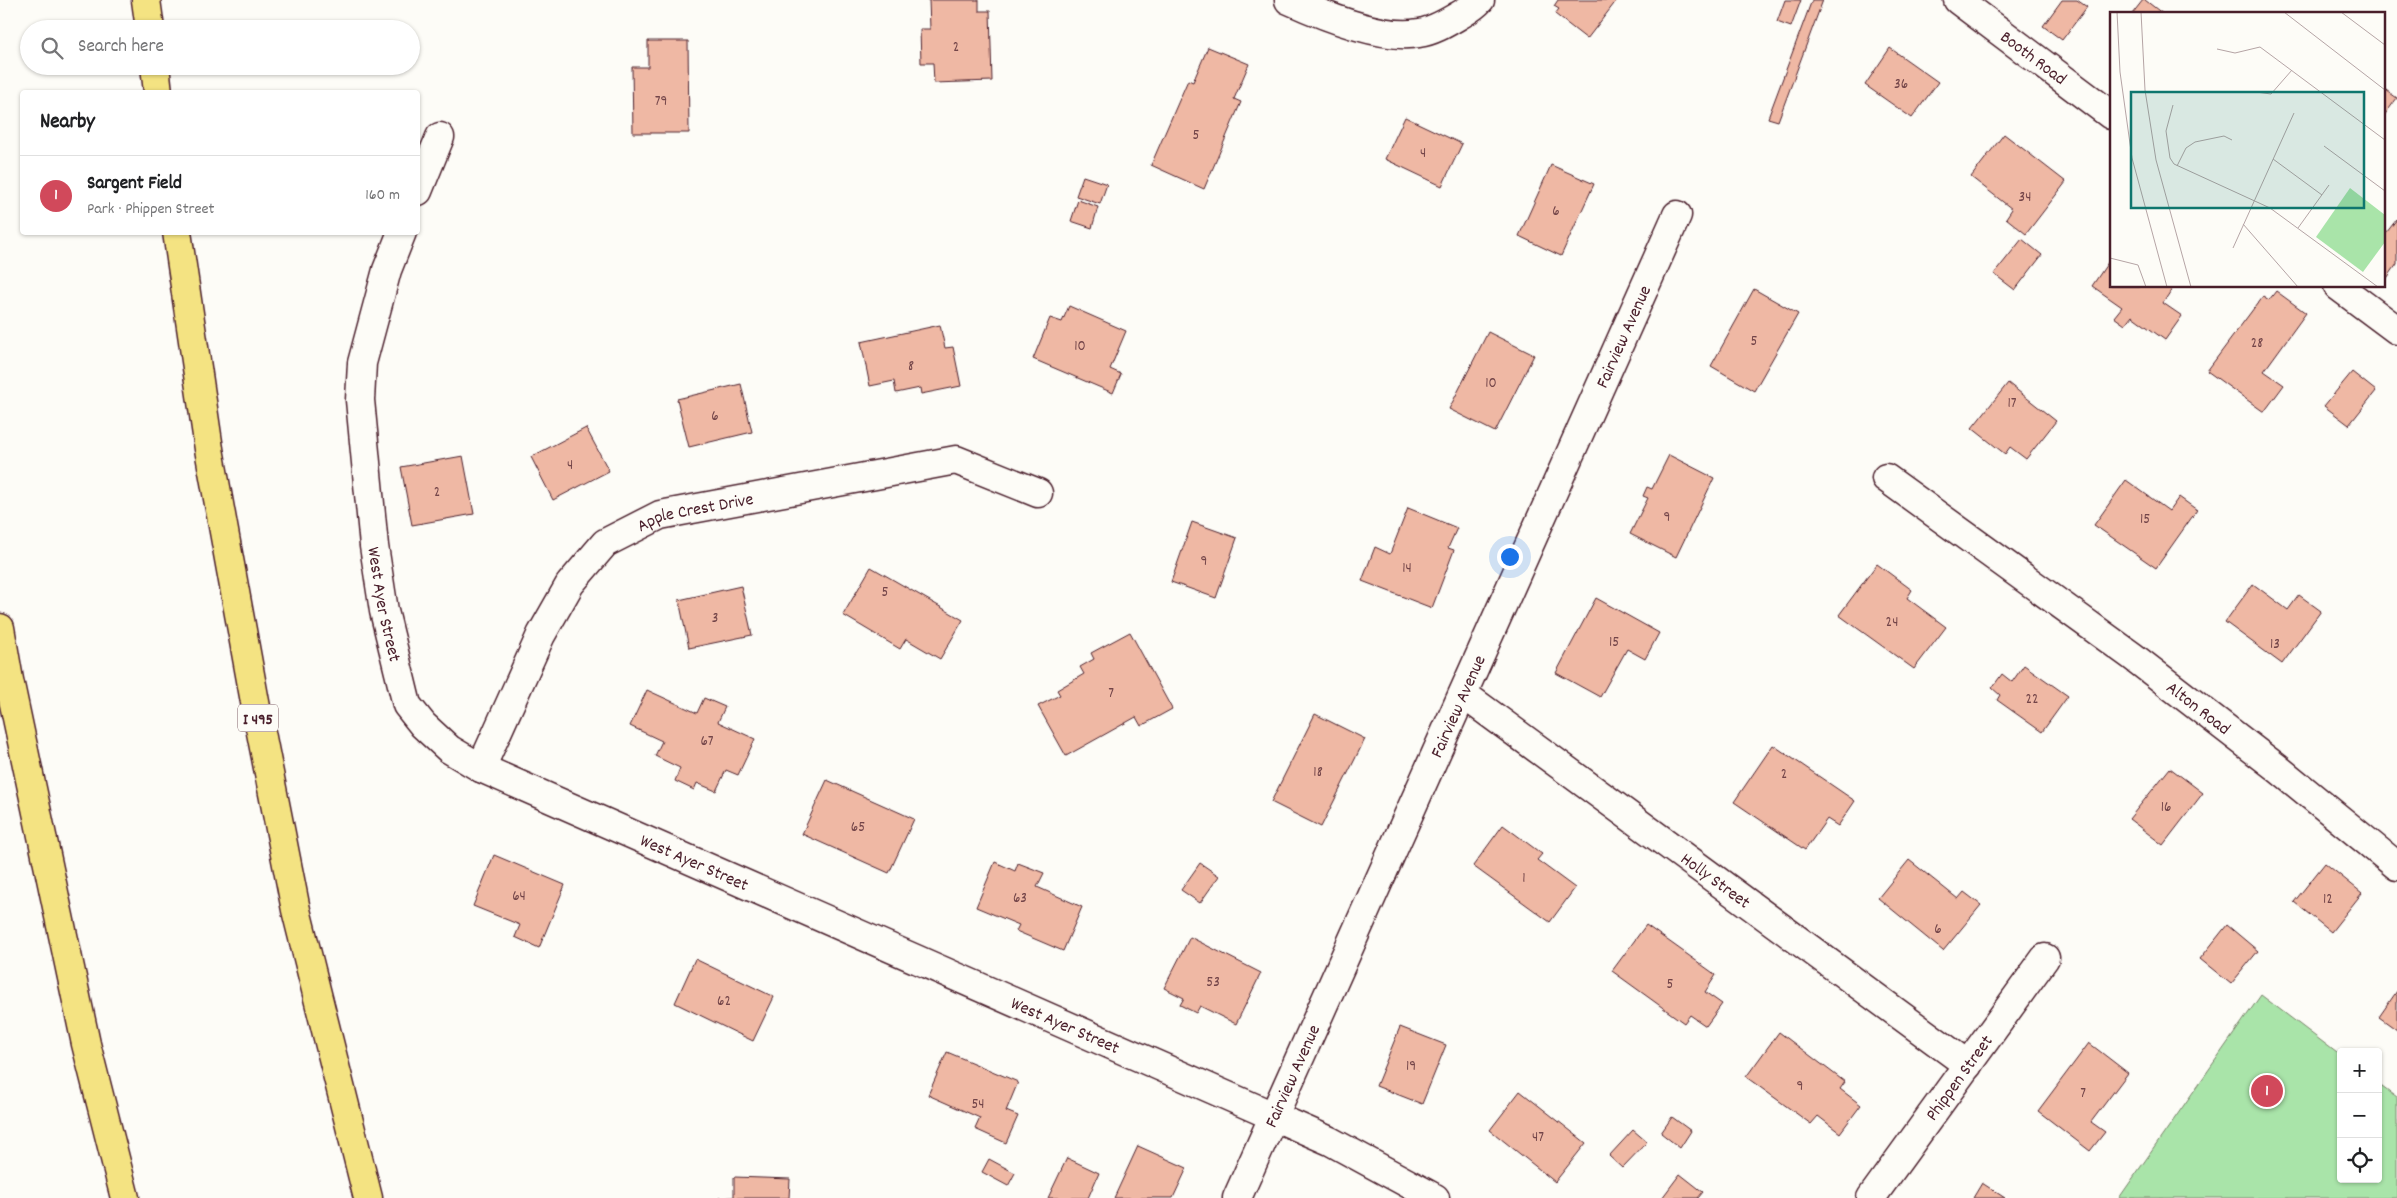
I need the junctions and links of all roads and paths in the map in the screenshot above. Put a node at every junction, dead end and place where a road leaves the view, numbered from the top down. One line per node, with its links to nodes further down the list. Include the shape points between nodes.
1 (146, 0): 5 (highway)
2 (1289, 0): 4 (street, via 1324,16 1391,33 1419,33 1444,25)
3 (1958, 0): 8 (street, Booth Road)
4 (1477, 3)
5 (149, 20)
6 (156, 75): 7 (highway)
7 (158, 90)
8 (2110, 114)
9 (440, 137): 10 (street)
10 (420, 186)
11 (1677, 215): 19 (street, Fairview Avenue)
12 (177, 235): 26 (highway, I 495, via 209,448 296,910)
13 (401, 235): 20 (street, West Ayer Street, via 387,270 362,363 360,400 374,546 384,611 407,705 449,749)
14 (2341, 288): 15 (street)
15 (2397, 330)
16 (1886, 478): 21 (street, Alton Road, via 2132,656)
17 (1038, 493): 20 (street, Apple Crest Drive, via 956,460 660,515 604,543 570,584 542,635)
18 (0, 628): 25 (highway, via 86,1044)
19 (1463, 694): 23 (street, Holly Street); 24 (street, Fairview Avenue)
20 (481, 768): 24 (street, West Ayer Street)
21 (2397, 866)
22 (2045, 958): 23 (street, Phippen Street)
23 (1968, 1064): 29 (street, Phippen Street)
24 (1273, 1116): 27 (street, Fairview Avenue); 28 (street, West Ayer Street, via 1380,1166)
25 (125, 1198)
26 (368, 1198)
27 (1237, 1198)
28 (1436, 1198)
29 (1871, 1198)

